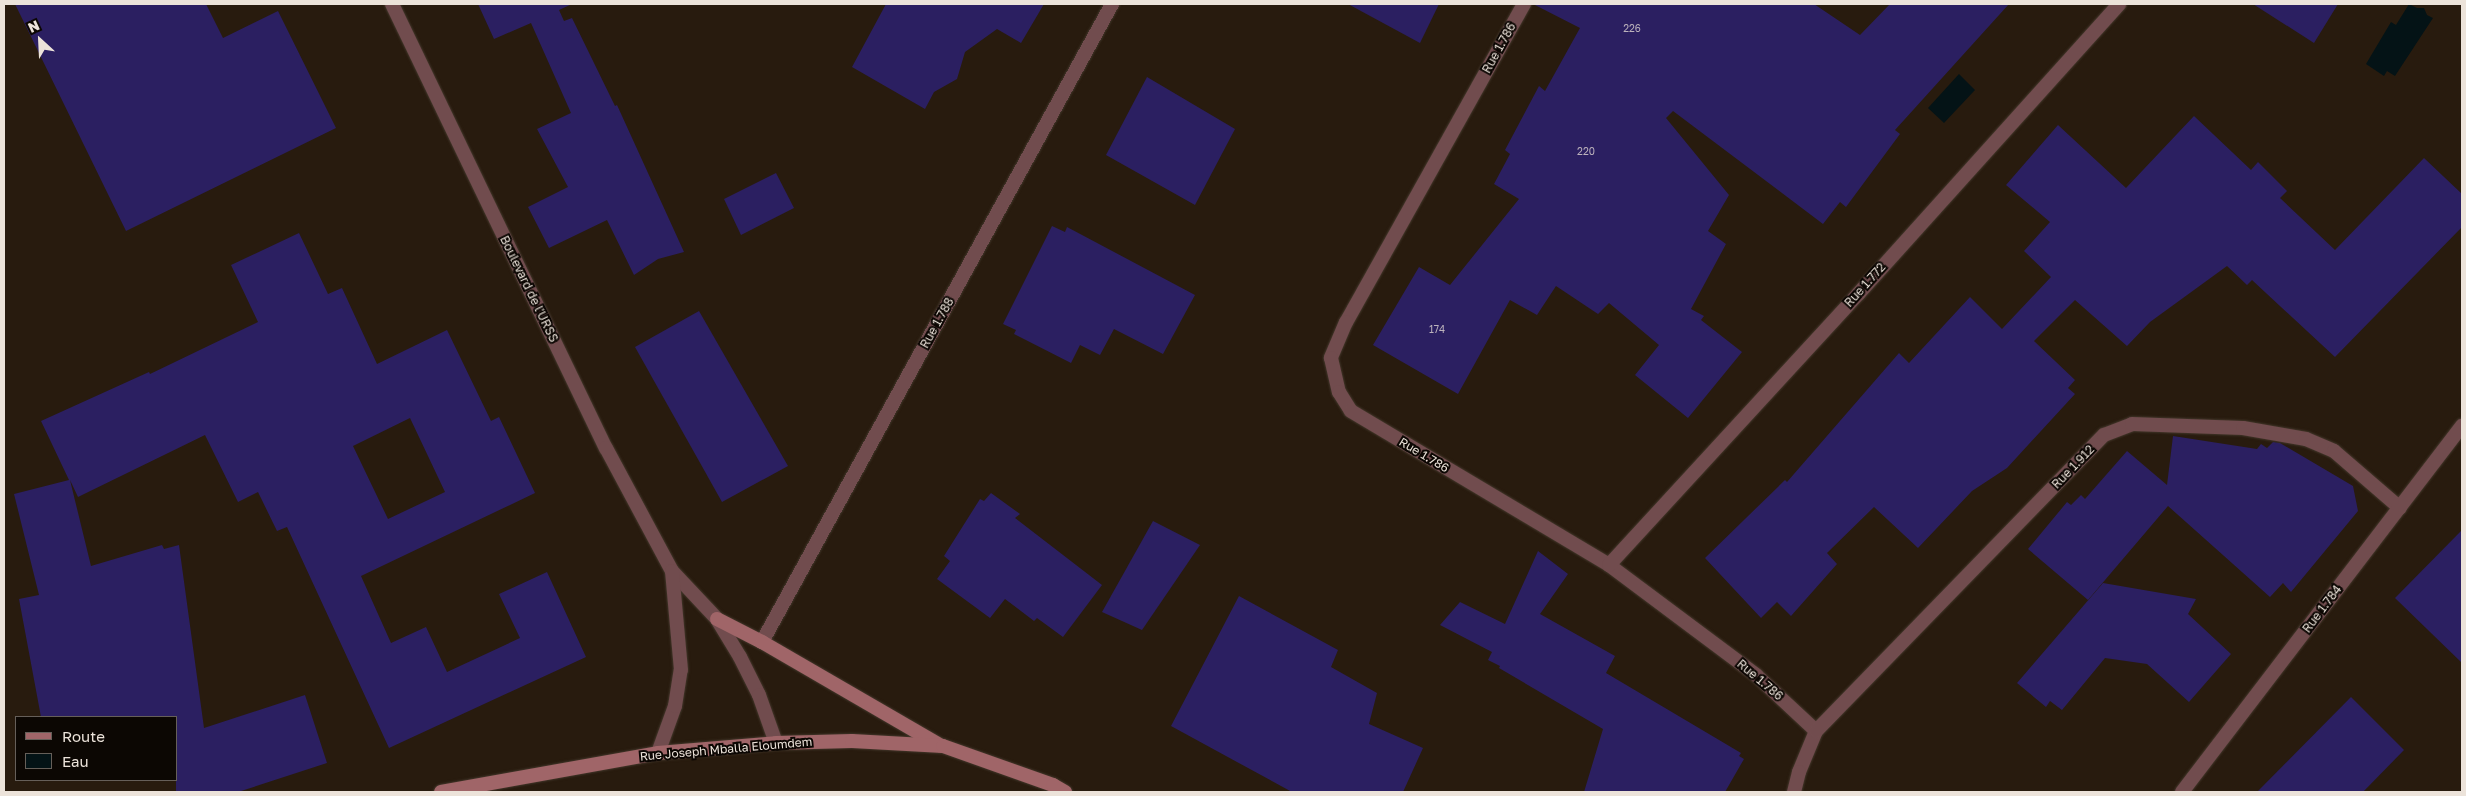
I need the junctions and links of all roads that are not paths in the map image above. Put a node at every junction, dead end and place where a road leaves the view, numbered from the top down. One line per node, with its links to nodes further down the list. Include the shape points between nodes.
1 (392, 4): 8 (street, Boulevard de l'URSS, via 601,439)
2 (1112, 4): 10 (street, Rue 1.788)
3 (1524, 4): 7 (street, Rue 1.786, via 1346,322 1331,358 1340,392 1352,411)
4 (2119, 4): 7 (street, Rue 1.772)
5 (2462, 426): 6 (street, Rue 1.784)
6 (2400, 508): 11 (street, Rue 1.912, via 2334,451 2306,439 2243,428 2132,424 2104,435); 18 (street, Rue 1.784)
7 (1608, 565): 11 (street, Rue 1.786, via 1756,675)
8 (672, 571): 9 (street); 14 (street, via 681,670 675,706)
9 (717, 619): 10 (main road); 12 (street, via 759,694)
10 (762, 642): 13 (main road)
11 (1816, 731): 17 (street)
12 (776, 743): 13 (main road, Rue Joseph Mballa Eloumdem, via 852,741); 14 (main road, Rue Joseph Mballa Eloumdem)
13 (943, 746): 16 (main road, Rue Joseph Mballa Eloumdem, via 1052,784)
14 (658, 753): 15 (main road, Rue Joseph Mballa Eloumdem)
15 (441, 792)
16 (1065, 792)
17 (1794, 792)
18 (2182, 792)

